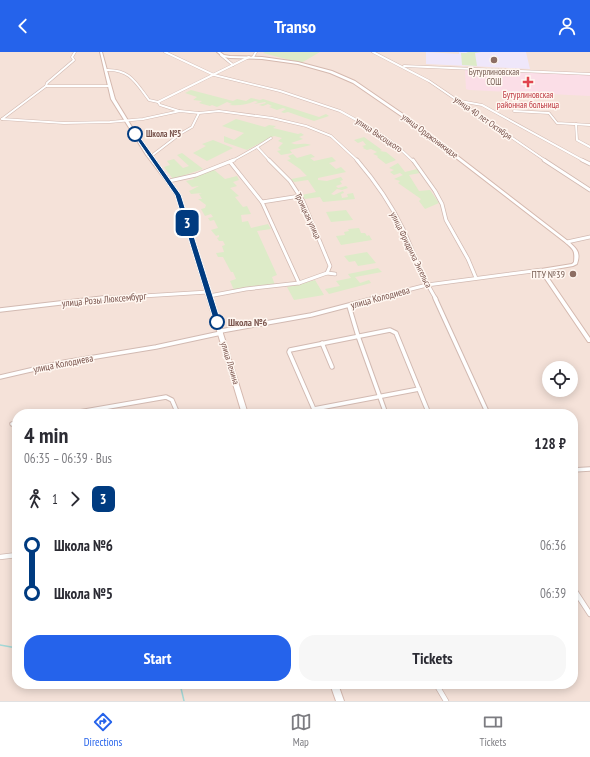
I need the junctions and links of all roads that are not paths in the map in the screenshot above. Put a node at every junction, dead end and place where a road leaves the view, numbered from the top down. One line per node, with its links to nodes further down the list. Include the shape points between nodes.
1 (75, 52): 13 (street, via 72,57 74,60)
2 (102, 52): 10 (main road, улица Ленина)
3 (165, 52): 12 (street, улица Высоцкого)
4 (256, 52): 7 (street)
5 (373, 52): 9 (street, улица 40 лет Октября)
6 (219, 53): 7 (main road, улица Орджоникидзе, via 230,58); 8 (street)
7 (251, 57): 8 (street); 35 (main road, улица Орджоникидзе, via 312,67 354,82 404,116)
8 (233, 65): 12 (street)
9 (402, 66): 11 (street); 15 (street, улица 40 лет Октября)
10 (106, 70): 14 (main road, улица Ленина); 16 (street, via 127,73 149,100)
11 (590, 74)
12 (214, 75): 16 (street); 39 (street, улица Высоцкого, via 280,91 340,112 395,144 412,159 435,191 446,220)
13 (46, 86): 14 (street); 20 (street)
14 (109, 86): 21 (main road, улица Ленина, via 113,99)
15 (457, 100): 29 (street, via 482,105); 31 (street, улица 40 лет Октября)
16 (158, 102): 17 (street)
17 (180, 111): 19 (street, улица Фридриха Энгельса); 21 (street, улица Фридриха Энгельса)
18 (514, 111): 22 (street, via 549,113 557,123)
19 (199, 113): 27 (street, via 192,127); 41 (street, улица Фридриха Энгельса, via 218,111 272,118 316,129 339,142 376,183 402,228)
20 (1, 120): 21 (street, улица Фридриха Энгельса, via 64,123)
21 (126, 120): 27 (main road, улица Ленина)
22 (576, 124): 23 (street); 26 (street, via 577,140)
23 (590, 125)
24 (272, 138): 25 (street)
25 (257, 147): 28 (street); 32 (street, Троицкая улица, via 290,181)
26 (590, 147)
27 (150, 157): 30 (main road, улица Ленина)
28 (230, 162): 30 (street); 33 (street)
29 (590, 164)
30 (169, 182): 42 (main road, улица Ленина, via 179,198)
31 (590, 190)
32 (300, 196): 33 (street); 37 (street, Троицкая улица, via 330,266)
33 (262, 202): 40 (street)
34 (590, 237): 35 (street)
35 (567, 242): 36 (main road, улица Орджоникидзе, via 575,249 576,263)
36 (541, 270): 39 (street, улица Колодиева); 47 (main road)
37 (327, 273): 38 (street); 40 (street)
38 (335, 274)
39 (476, 278): 41 (street, улица Колодиева)
40 (300, 283): 42 (street)
41 (427, 285): 43 (street, улица Колодиева); 59 (street, улица Фридриха Энгельса, via 439,304)
42 (209, 294): 44 (street, улица Розы Люксембург, via 105,298); 45 (main road, улица Ленина)
43 (349, 306): 45 (street, улица Колодиева); 46 (street)
44 (0, 310)
45 (221, 332): 50 (street, улица Колодиева); 55 (main road, улица Ленина)
46 (358, 336): 48 (street); 51 (street, via 395,331); 52 (street)
47 (590, 341)
48 (322, 343): 49 (street); 56 (street, via 292,349 289,352)
49 (332, 367)
50 (0, 377)
51 (419, 389): 52 (street); 58 (street)
52 (379, 396): 56 (street); 57 (street)
53 (95, 409): 54 (street, via 166,396 172,400)
54 (176, 409)
55 (244, 409)
56 (314, 409)
57 (384, 409)
58 (427, 409)
59 (486, 409)
60 (578, 470): 61 (street)
61 (589, 470)
62 (12, 556): 63 (street)
63 (0, 557)
64 (578, 596): 65 (street)
65 (590, 614)
66 (336, 689): 68 (main road)
67 (439, 689): 69 (street)
68 (340, 701)
69 (446, 701)

